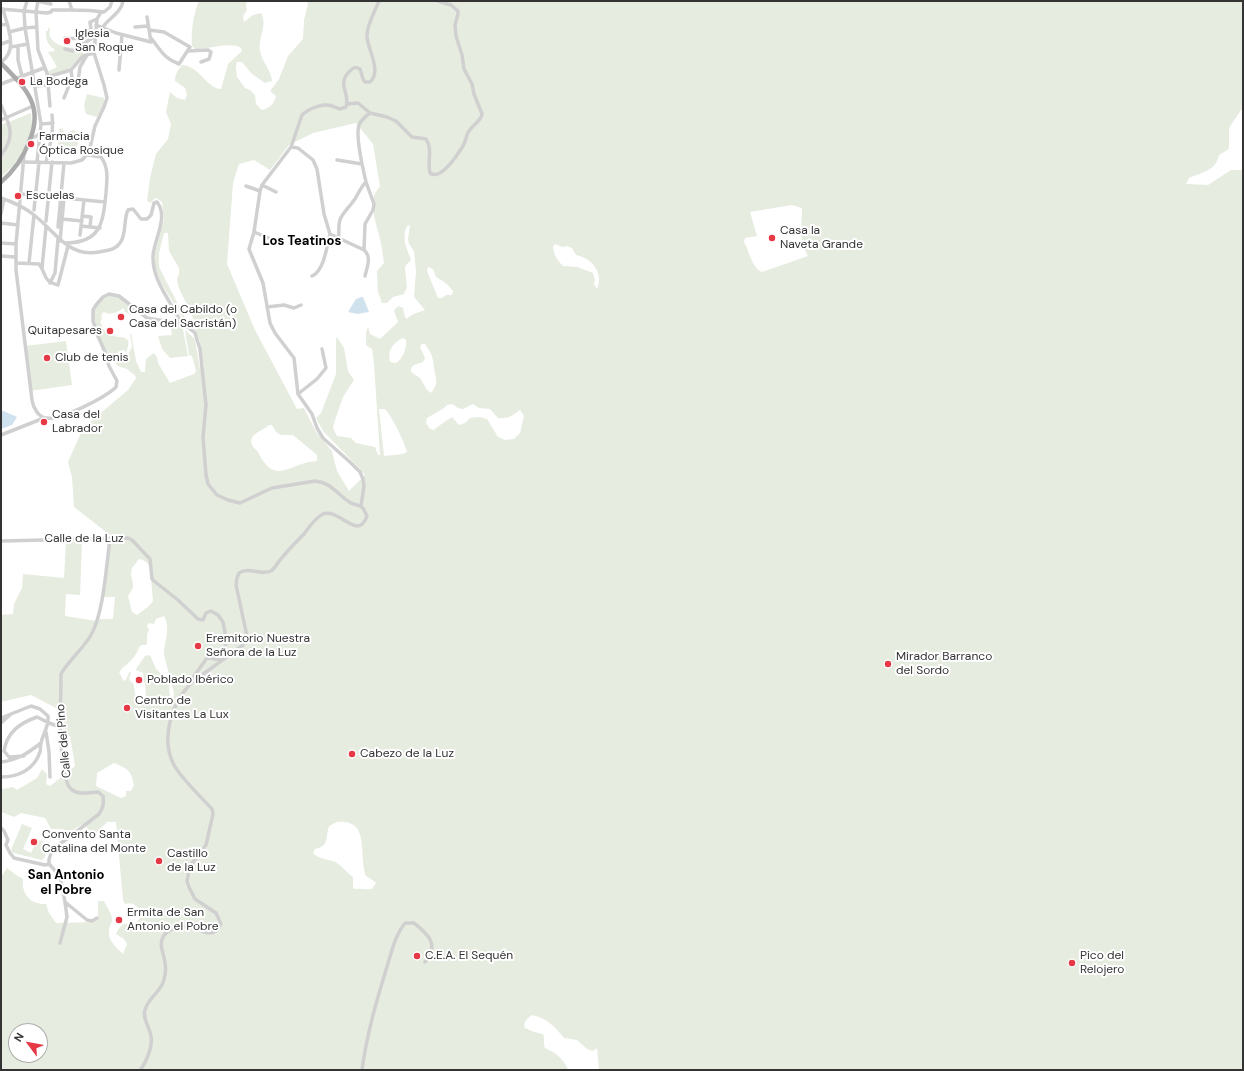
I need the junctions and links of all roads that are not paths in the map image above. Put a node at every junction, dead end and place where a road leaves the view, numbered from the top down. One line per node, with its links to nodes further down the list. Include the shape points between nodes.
1 (27, 1): 12 (street)
2 (37, 1): 8 (street); 13 (street)
3 (69, 1): 11 (street)
4 (112, 1): 14 (street, via 110,7)
5 (123, 1): 21 (street, via 113,18)
6 (379, 1): 55 (street, via 367,33 374,63 374,76 370,82 366,82 360,69 355,67 351,70 343,84)
7 (438, 1): 59 (street, via 451,5 458,11 456,36 464,69 482,114 480,119 469,131 463,146 446,168 440,174 432,175 429,171 429,146 426,139 412,137 390,118)
8 (51, 2): 10 (street)
9 (2, 9): 12 (street); 17 (street)
10 (52, 10): 11 (street); 13 (street, via 47,13)
11 (72, 10): 14 (street)
12 (24, 11): 13 (street); 23 (street)
13 (36, 12): 20 (street)
14 (101, 12): 16 (street)
15 (147, 16): 24 (street)
16 (97, 19): 19 (street); 29 (street, via 90,22 91,29 79,38)
17 (7, 24): 18 (street); 25 (street)
18 (1, 25)
19 (96, 25): 21 (street); 27 (street)
20 (36, 27): 23 (street); 41 (street, via 38,50)
21 (103, 27): 26 (street)
22 (135, 27): 24 (street)
23 (25, 28): 25 (street); 32 (street)
24 (148, 28): 28 (street); 36 (street, via 164,32 190,47)
25 (9, 32): 30 (street)
26 (122, 35): 28 (street, via 151,42); 43 (street)
27 (95, 36): 35 (street, via 73,51); 37 (street)
28 (150, 37): 36 (street, via 162,54 179,64)
29 (65, 38)
30 (10, 41): 31 (street); 34 (street)
31 (1, 44)
32 (28, 44): 33 (street); 44 (street)
33 (18, 46): 34 (street); 45 (street)
34 (11, 47): 39 (street, via 7,58)
35 (65, 49)
36 (188, 51): 40 (street, via 211,52 209,58)
37 (94, 53): 38 (street); 69 (street, via 107,98 95,126)
38 (87, 54): 42 (street); 48 (street, via 80,67)
39 (1, 62): 47 (main road)
40 (201, 62)
41 (44, 68): 44 (street); 46 (street)
42 (71, 70): 46 (street); 53 (street, via 72,78)
43 (118, 70)
44 (32, 72): 45 (street); 51 (street)
45 (22, 76): 47 (street)
46 (47, 77): 50 (street)
47 (16, 78): 49 (street); 54 (main road)
48 (78, 81)
49 (1, 84)
50 (48, 85): 51 (street); 58 (street)
51 (34, 86): 52 (street)
52 (36, 97): 54 (street); 64 (street)
53 (64, 98)
54 (30, 99): 57 (main road)
55 (347, 104): 59 (street, via 358,103); 67 (street, via 342,110 324,105 305,112)
56 (1, 105): 61 (street)
57 (33, 106): 61 (street); 66 (main road, via 35,122)
58 (50, 106)
59 (370, 113): 76 (street, via 359,127)
60 (52, 115): 63 (street)
61 (7, 118): 62 (street); 68 (street, via 11,132 6,149)
62 (1, 120)
63 (53, 123): 64 (street); 73 (street)
64 (41, 124): 65 (street)
65 (41, 132): 66 (street); 72 (street)
66 (32, 137): 71 (main road)
67 (291, 147): 79 (street); 106 (street, via 298,148 313,160 317,168 324,214)
68 (1, 155)
69 (88, 155): 75 (street, via 78,162); 89 (street, via 100,156 105,163 108,175)
70 (337, 160): 76 (street)
71 (21, 162): 72 (street); 77 (main road); 83 (street)
72 (38, 162): 73 (street); 84 (street)
73 (46, 162): 74 (street)
74 (52, 162): 75 (street); 85 (street)
75 (64, 163): 86 (street)
76 (362, 164): 78 (street)
77 (1, 182)
78 (366, 182): 108 (street, via 340,217); 115 (street, via 374,204 365,224)
79 (262, 185): 81 (street); 82 (street)
80 (246, 186): 81 (street)
81 (260, 191): 105 (street)
82 (276, 192)
83 (20, 194): 84 (street); 90 (street)
84 (35, 195): 85 (street); 91 (street)
85 (48, 196): 86 (street); 96 (street)
86 (61, 197): 102 (street)
87 (3, 198): 90 (street); 92 (street)
88 (84, 200): 89 (street); 94 (street); 95 (street, via 64,198)
89 (105, 202): 104 (street)
90 (19, 205): 93 (street); 99 (street)
91 (34, 210)
92 (1, 214)
93 (34, 215): 101 (street); 119 (street)
94 (82, 216): 97 (street); 103 (street, via 91,217)
95 (62, 219): 97 (street); 109 (street)
96 (46, 221)
97 (82, 221): 100 (street)
98 (1, 223): 99 (street)
99 (18, 225): 111 (street)
100 (81, 226): 103 (street); 107 (street)
101 (46, 227): 109 (street); 120 (street)
102 (58, 227)
103 (90, 227): 104 (street)
104 (100, 228): 112 (street, via 86,240)
105 (254, 232): 113 (street, via 272,239); 125 (street, via 249,248 250,254 264,283)
106 (330, 234): 108 (street); 121 (street, via 322,266 317,274)
107 (80, 236)
108 (339, 237): 115 (street)
109 (59, 240): 112 (street); 123 (street, via 55,273)
110 (1, 243): 111 (street)
111 (16, 244): 117 (street)
112 (64, 244): 114 (street)
113 (275, 245)
114 (68, 246): 123 (street, via 58,285); 126 (street, via 92,253 115,248 120,244 128,210 133,210 141,219 147,219 151,215 154,203 157,202 161,221 154,250 154,269)
115 (364, 250): 122 (street, via 369,258)
116 (1, 256): 117 (street)
117 (15, 257): 118 (street)
118 (16, 263): 119 (street); 129 (street, via 32,402 37,413)
119 (29, 264): 120 (street, via 39,264)
120 (42, 268): 123 (street)
121 (312, 276)
122 (365, 276)
123 (50, 283)
124 (301, 305): 125 (street, via 294,308 284,304)
125 (267, 306): 128 (street, via 274,333 294,358)
126 (182, 324): 129 (street, via 150,319 117,295 109,294 103,297 92,314 93,321 117,381 116,387 91,404 57,418); 131 (street, via 195,333 200,349 206,404 203,438 206,475 208,484 217,495 240,503 272,488 315,481 330,485 350,502)
127 (322, 349): 128 (street, via 326,368)
128 (298, 394): 131 (street, via 312,414 323,438 360,472 364,486)
129 (44, 418): 130 (street)
130 (1, 435)
131 (361, 506): 135 (street, via 367,516 360,526 351,525 333,514 324,514 271,571 265,573 247,570 239,573 236,585 246,640)
132 (110, 540): 133 (street, Calle de la Luz); 134 (street, Calle de la Luz, via 132,540 150,559 152,579 198,619 203,620 208,611 221,618 226,638 225,650); 141 (street, Calle del Pino, via 98,620 91,635 61,674)
133 (1, 541)
134 (206, 658): 135 (street); 136 (street)
135 (222, 660): 136 (street)
136 (187, 688): 156 (street, via 171,715 168,748 175,766 212,809 213,814 206,845 190,866 187,881 195,899 216,913 221,924 211,933 190,926 172,930 163,938 161,945 165,961 164,981 148,1001 145,1010 151,1039 147,1058)
137 (11, 713): 138 (street); 139 (street); 140 (street, via 31,706 48,716)
138 (1, 718)
139 (1, 723)
140 (49, 723): 141 (street); 142 (street); 144 (street, via 37,717 26,721 11,733 4,751 9,757)
141 (60, 727): 151 (street, Calle del Pino, via 66,783 75,792 98,792 103,796 104,802 99,814 53,848)
142 (46, 732): 143 (street); 146 (street)
143 (41, 743): 144 (street); 147 (street, via 41,752 24,773)
144 (24, 756): 145 (street)
145 (1, 762)
146 (50, 777)
147 (1, 778)
148 (1, 828): 150 (street, via 8,840)
149 (1, 845): 150 (street)
150 (6, 845): 151 (street, via 14,858)
151 (49, 864): 152 (street, via 60,876)
152 (65, 902): 153 (street, via 87,920); 154 (street, via 66,917)
153 (97, 918)
154 (60, 943)
155 (425, 962): 157 (street, via 432,950 430,939 414,923 404,923 396,938 378,997)
156 (140, 1070)
157 (362, 1070)

